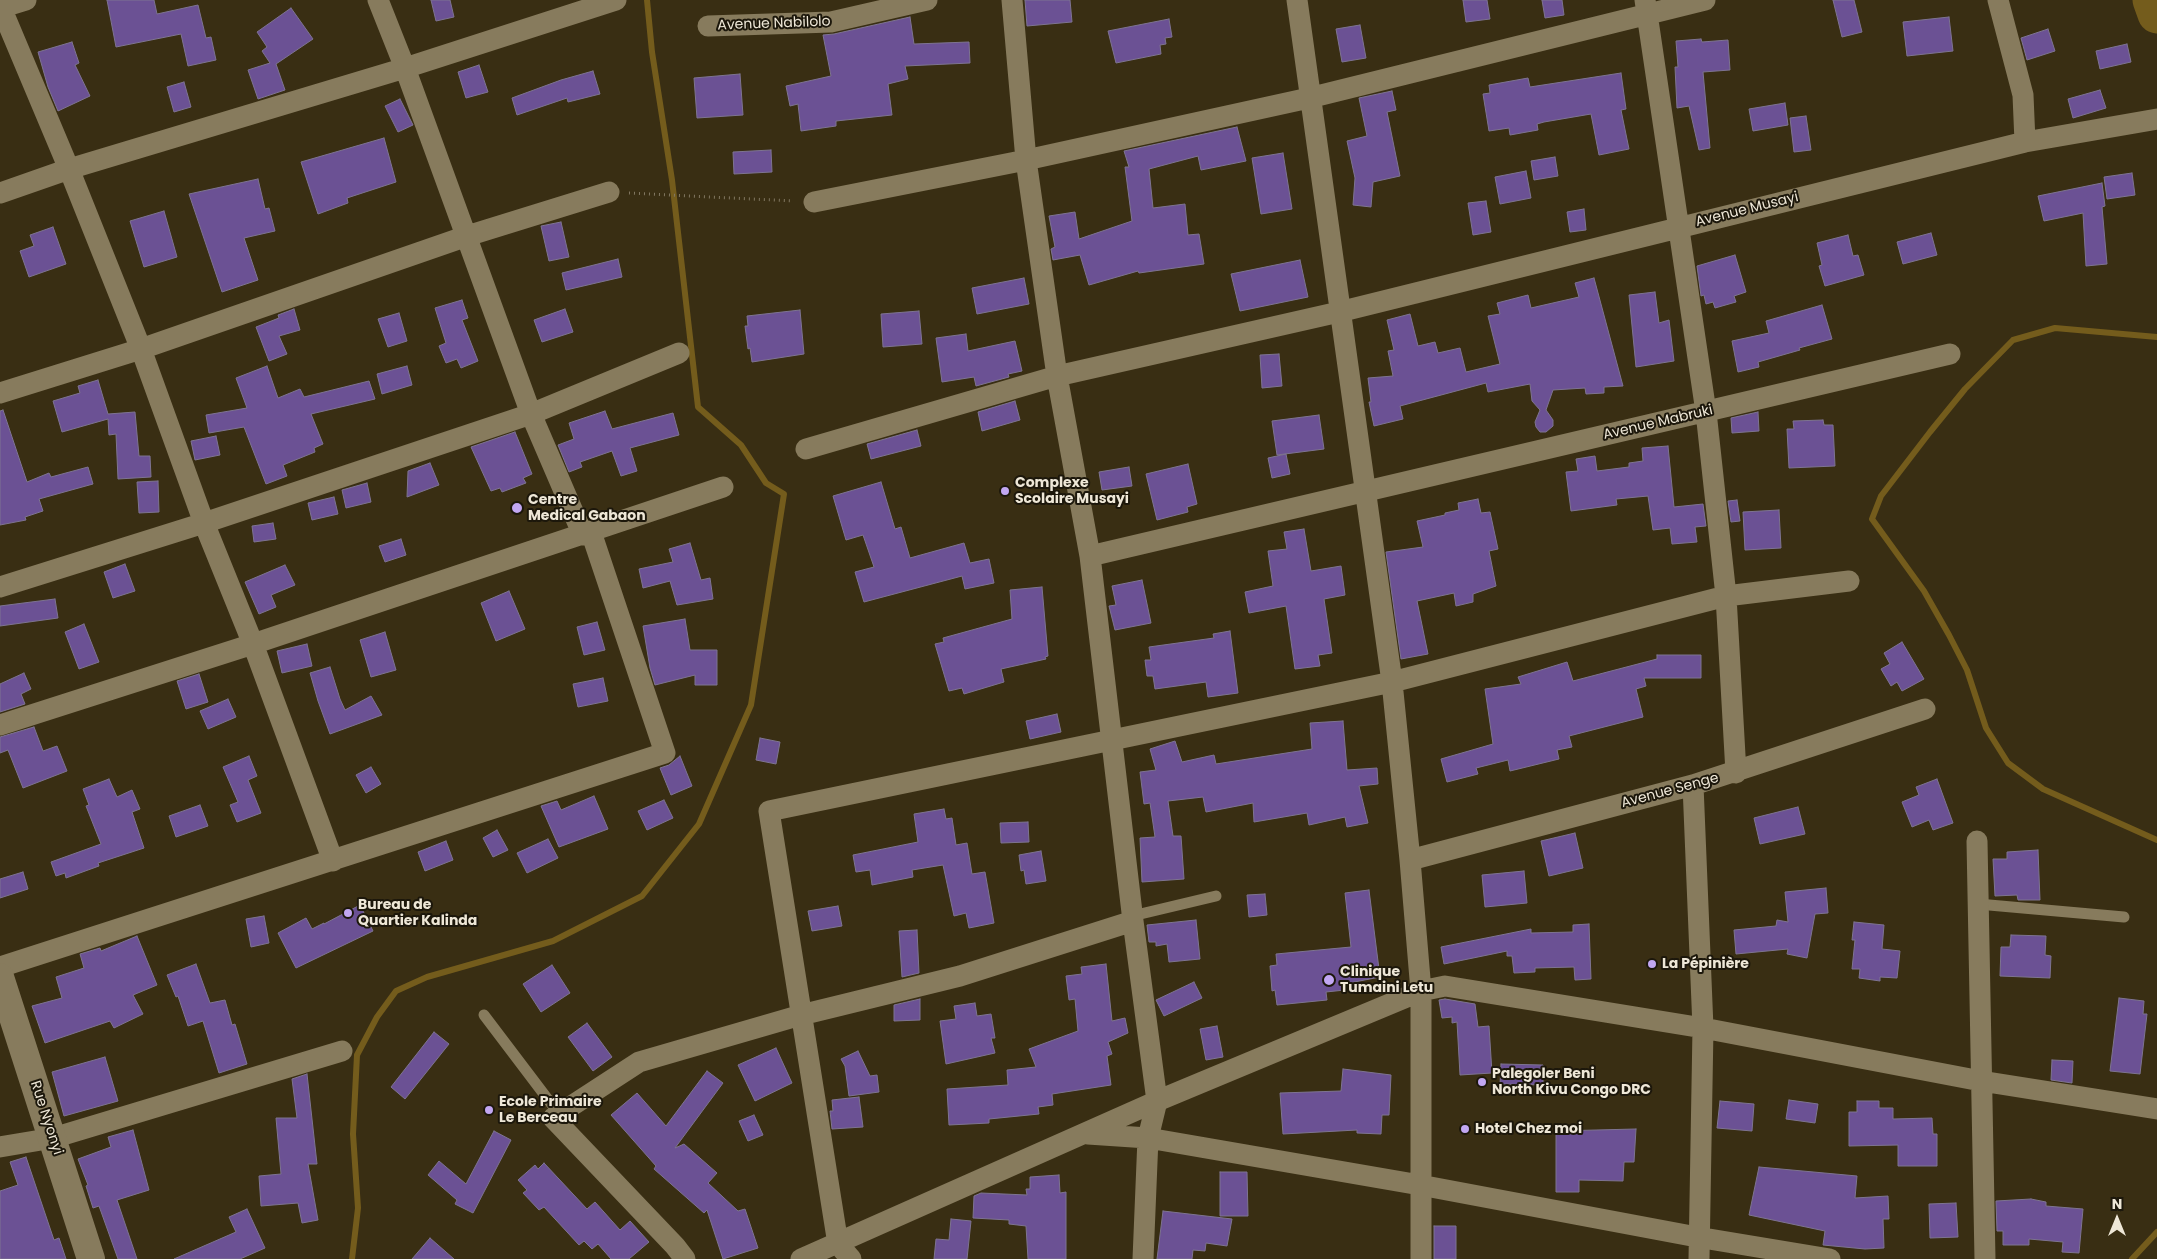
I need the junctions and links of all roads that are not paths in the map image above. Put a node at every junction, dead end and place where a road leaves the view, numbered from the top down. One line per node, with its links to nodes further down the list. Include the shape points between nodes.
1 (26, 0): 9 (street)
2 (378, 0): 12 (street)
3 (616, 0): 12 (street)
4 (927, 0): 11 (street, Avenue Nabilolo, via 831,22)
5 (1012, 0): 16 (street)
6 (1296, 0): 13 (street)
7 (1705, 0): 10 (street)
8 (1998, 0): 15 (street, via 2023,95)
9 (0, 7): 17 (street)
10 (1646, 7): 13 (street); 21 (street)
11 (708, 26)
12 (405, 68): 17 (street); 22 (street)
13 (1309, 98): 16 (street); 23 (street)
14 (2157, 119): 15 (street, Avenue Musayi)
15 (2026, 142): 21 (street, Avenue Musayi)
16 (1026, 160): 20 (street); 27 (street)
17 (70, 169): 19 (street); 24 (street)
18 (609, 192): 22 (street)
19 (0, 193)
20 (814, 202)
21 (1679, 227): 23 (street, Avenue Musayi); 29 (street)
22 (467, 236): 24 (street); 30 (street)
23 (1339, 312): 27 (street, Avenue Musayi); 33 (street)
24 (141, 349): 28 (street); 34 (street)
25 (679, 353): 30 (street)
26 (1950, 354): 29 (street, Avenue Mabruki)
27 (1058, 376): 31 (street, Avenue Musayi); 36 (street)
28 (0, 393)
29 (1706, 412): 33 (street, Avenue Mabruki); 39 (street)
30 (531, 414): 34 (street); 35 (street)
31 (806, 449)
32 (723, 487): 35 (street)
33 (1366, 492): 36 (street, Avenue Mabruki); 41 (street)
34 (204, 522): 38 (street); 40 (street)
35 (587, 533): 40 (street); 49 (street, via 665,753)
36 (1090, 556): 44 (street)
37 (1849, 581): 39 (street)
38 (0, 587)
39 (1726, 596): 41 (street); 45 (street)
40 (253, 644): 43 (street); 49 (street)
41 (1392, 682): 44 (street); 48 (street)
42 (1926, 709): 45 (street, Avenue Senge)
43 (0, 726)
44 (1111, 740): 53 (street); 58 (street, via 769,811)
45 (1736, 773): 46 (street, Avenue Senge)
46 (1693, 786): 48 (street, Avenue Senge); 59 (street)
47 (1977, 841): 51 (street)
48 (1410, 860): 56 (street)
49 (333, 861): 54 (street)
50 (1216, 896): 53 (lane)
51 (1978, 904): 52 (lane); 61 (street)
52 (2124, 917)
53 (1132, 918): 58 (street, via 960,976); 62 (street)
54 (0, 967)
55 (0, 977): 66 (street, Rue Nyonyi)
56 (1421, 991): 59 (street, via 1445,986); 62 (street); 69 (street)
57 (484, 1015): 64 (lane)
58 (801, 1015): 64 (street, via 639,1062); 71 (street)
59 (1703, 1028): 61 (street); 70 (street)
60 (342, 1051): 66 (street)
61 (1981, 1081): 63 (street); 79 (street)
62 (1157, 1101): 65 (street); 67 (street)
63 (2157, 1109)
64 (559, 1114): 73 (street, via 553,1118)
65 (1085, 1134): 67 (street); 71 (street)
66 (53, 1138): 68 (street); 72 (street, Rue Nyonyi)
67 (1148, 1138): 69 (street); 75 (street)
68 (0, 1147)
69 (1420, 1186): 70 (street); 76 (street)
70 (1698, 1238): 77 (street); 78 (street)
71 (844, 1252): 74 (street)
72 (91, 1259)
73 (685, 1259)
74 (801, 1259)
75 (1143, 1259)
76 (1421, 1259)
77 (1698, 1259)
78 (1830, 1259)
79 (1985, 1259)

